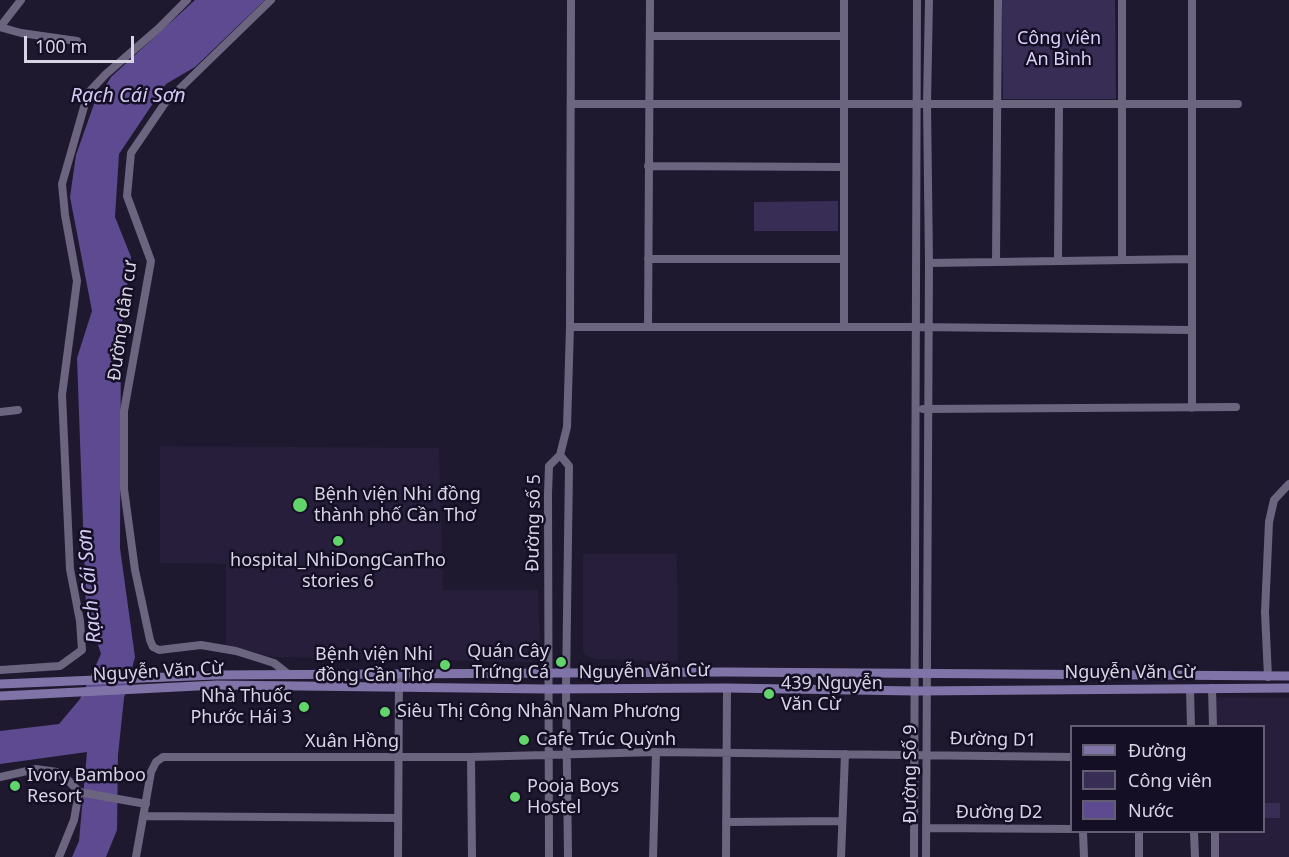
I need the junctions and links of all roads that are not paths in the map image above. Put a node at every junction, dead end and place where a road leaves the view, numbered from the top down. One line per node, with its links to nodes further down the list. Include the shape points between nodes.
1 (21, 0): 12 (street)
2 (187, 0): 49 (street, via 88,93 62,184 76,281 62,395 70,569 82,650 60,666)
3 (271, 0): 52 (street, Đường dân cư, via 165,103 131,153 127,196 150,261 124,411 124,489 135,570 153,647 159,650 201,645 236,651 274,663)
4 (571, 0): 16 (street)
5 (650, 0): 13 (street)
6 (844, 0): 14 (street)
7 (917, 0): 19 (street)
8 (929, 0): 20 (street, Đường Số 9)
9 (998, 0): 21 (street)
10 (1122, 0): 23 (street)
11 (1192, 0): 24 (street)
12 (0, 27): 15 (street)
13 (650, 36): 14 (street); 17 (street)
14 (843, 36): 18 (street)
15 (77, 42)
16 (572, 104): 17 (street); 35 (street)
17 (649, 104): 18 (street); 26 (street)
18 (843, 104): 19 (street); 27 (street)
19 (917, 104): 20 (street); 38 (street)
20 (927, 104): 21 (street); 34 (street, Đường Số 9)
21 (997, 104): 22 (street); 32 (street)
22 (1059, 104): 23 (street); 33 (street)
23 (1122, 104): 24 (street); 31 (street)
24 (1192, 104): 25 (street); 30 (street)
25 (1238, 104)
26 (648, 166): 27 (street); 28 (street)
27 (844, 167): 29 (street)
28 (648, 259): 29 (street); 36 (street)
29 (844, 259): 37 (street)
30 (1192, 259): 31 (street); 40 (street)
31 (1122, 260): 33 (street)
32 (996, 261): 33 (street); 34 (street)
33 (1058, 261)
34 (928, 262): 39 (street, Đường Số 9)
35 (570, 327): 36 (street); 47 (street, via 567,428)
36 (648, 327): 37 (street)
37 (844, 327): 38 (street)
38 (915, 327): 39 (street); 43 (street)
39 (928, 327): 40 (street); 44 (street, Đường Số 9)
40 (1192, 330): 42 (street)
41 (1236, 407): 42 (street)
42 (1192, 408): 44 (street)
43 (916, 409): 44 (street); 55 (street)
44 (927, 409): 56 (street, Đường Số 9)
45 (18, 410): 46 (street)
46 (0, 412)
47 (560, 455): 51 (street, Đường số 5, via 549,466 548,485); 54 (street, Đường số 5, via 569,466)
48 (1289, 484): 59 (street, via 1274,500 1269,522 1265,612)
49 (0, 670)
50 (727, 672): 54 (main road, Nguyễn Văn Cừ); 55 (main road, Nguyễn Văn Cừ); 63 (main road)
51 (549, 673): 53 (main road, Nguyễn Văn Cừ); 54 (main road, Nguyễn Văn Cừ); 66 (street, Đường số 5)
52 (288, 674): 53 (main road, Nguyễn Văn Cừ); 60 (main road, Nguyễn Văn Cừ)
53 (399, 674): 62 (street)
54 (567, 674): 67 (street, Đường số 5)
55 (915, 674): 56 (main road, Nguyễn Văn Cừ); 70 (street)
56 (926, 674): 57 (main road, Nguyễn Văn Cừ); 69 (street, Đường Số 9)
57 (1190, 676): 59 (main road, Nguyễn Văn Cừ); 68 (main road)
58 (1289, 676): 59 (main road, Nguyễn Văn Cừ)
59 (1268, 677)
60 (216, 680): 61 (main road, Nguyễn Văn Cừ); 62 (main road, Nguyễn Văn Cừ); 71 (main road, Nguyễn Văn Cừ)
61 (0, 684)
62 (399, 686): 66 (main road, Nguyễn Văn Cừ); 81 (street)
63 (727, 688): 67 (main road, Nguyễn Văn Cừ); 70 (main road, Nguyễn Văn Cừ); 75 (street)
64 (1212, 688): 65 (main road, Nguyễn Văn Cừ); 68 (main road, Nguyễn Văn Cừ); 73 (street)
65 (1289, 688)
66 (548, 689): 67 (main road, Nguyễn Văn Cừ); 76 (street, Đường số 5)
67 (566, 689): 77 (street, Đường số 5)
68 (1190, 689): 69 (main road, Nguyễn Văn Cừ); 72 (street)
69 (926, 690): 70 (main road, Nguyễn Văn Cừ); 80 (street, Đường Số 9)
70 (915, 691): 79 (street)
71 (0, 696)
72 (1191, 725)
73 (1213, 725)
74 (656, 752): 75 (street, Xuân Hồng); 77 (street, Xuân Hồng); 103 (street)
75 (726, 753): 78 (street, Đường D1); 90 (street)
76 (549, 754): 77 (street, Xuân Hồng); 82 (street, Xuân Hồng); 101 (street, Đường số 5)
77 (567, 754): 102 (street, Đường số 5)
78 (845, 754): 79 (street, Đường D1); 89 (street)
79 (914, 754): 80 (street, Đường D1); 106 (street)
80 (926, 754): 83 (street, Đường D1); 91 (street, Đường Số 9)
81 (398, 757): 82 (street, Xuân Hồng); 86 (street, Xuân Hồng, via 163,757 151,771); 88 (street)
82 (471, 757): 100 (street)
83 (1070, 757)
84 (0, 777): 85 (street, via 36,769 57,772)
85 (79, 792): 86 (street); 97 (street, via 74,820)
86 (146, 804): 87 (street)
87 (144, 816): 88 (street); 98 (street)
88 (398, 818): 99 (street)
89 (842, 821): 90 (street); 105 (street)
90 (726, 822): 104 (street)
91 (926, 828): 92 (street, Đường D2); 107 (street, Đường Số 9)
92 (1070, 829)
93 (1083, 833): 108 (street)
94 (1139, 833): 109 (street)
95 (1194, 833): 110 (street)
96 (1215, 833): 111 (street)
97 (59, 857)
98 (136, 857)
99 (398, 857)
100 (472, 857)
101 (549, 857)
102 (568, 857)
103 (653, 857)
104 (726, 857)
105 (841, 857)
106 (914, 857)
107 (926, 857)
108 (1083, 857)
109 (1139, 857)
110 (1195, 857)
111 (1215, 857)

